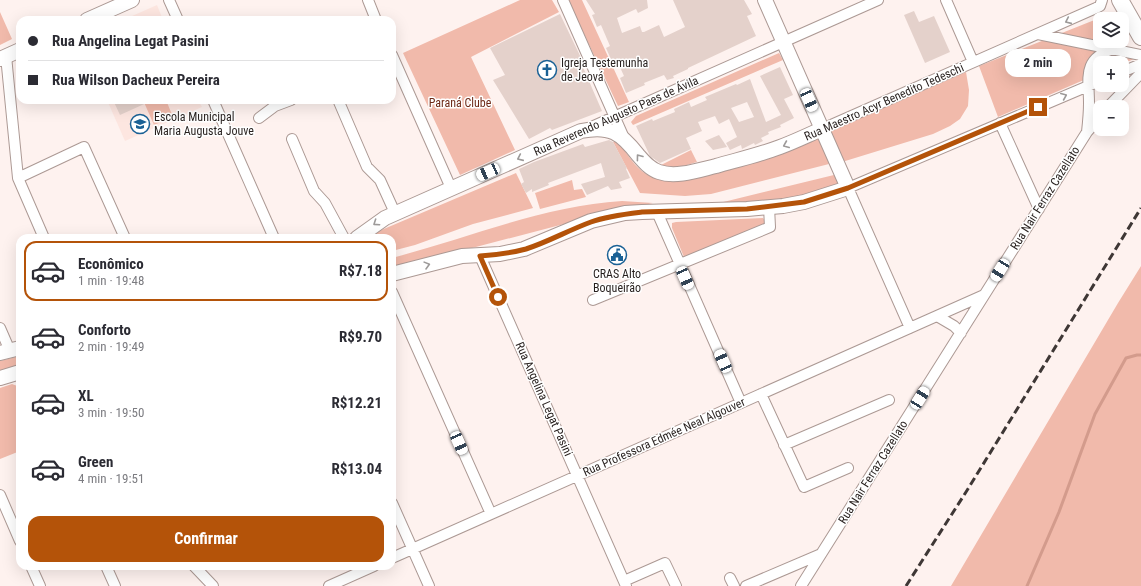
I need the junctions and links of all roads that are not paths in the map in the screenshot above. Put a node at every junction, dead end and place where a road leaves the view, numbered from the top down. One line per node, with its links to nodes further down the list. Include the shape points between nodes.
1 (132, 0): 10 (main road)
2 (169, 0): 11 (street)
3 (368, 0): 12 (street)
4 (563, 0): 31 (street)
5 (764, 0): 15 (main road)
6 (878, 0): 15 (street, Rua Reverendo Augusto Paes de Ávila)
7 (946, 0): 20 (street)
8 (1120, 0): 14 (main road)
9 (1102, 2): 13 (street, Rua Maestro Acyr Benedito Tedeschi, one-way to 13, via 1096,8)
10 (96, 16)
11 (176, 16)
12 (374, 16)
13 (1038, 34): 16 (street); 20 (street, Rua Maestro Acyr Benedito Tedeschi)
14 (1141, 37)
15 (783, 42): 31 (street, Rua Reverendo Augusto Paes de Ávila); 35 (main road)
16 (1113, 49): 18 (street); 26 (street, via 1103,52 1092,62 1088,73)
17 (16, 52): 19 (main road)
18 (1141, 55)
19 (3, 58): 40 (street)
20 (973, 62): 35 (street, Rua Maestro Acyr Benedito Tedeschi)
21 (1141, 64): 23 (street)
22 (396, 66): 41 (street)
23 (1129, 69)
24 (1141, 73): 27 (street)
25 (1093, 84): 26 (street)
26 (1088, 86): 33 (street, one-way to 26); 37 (street)
27 (1115, 100)
28 (215, 104): 49 (street)
29 (280, 104): 32 (street)
30 (341, 104): 46 (street, via 367,167 380,180)
31 (614, 116): 36 (street, Rua Reverendo Augusto Paes de Ávila); 38 (street)
32 (259, 118)
33 (1000, 123): 42 (street); 44 (street)
34 (1093, 125): 37 (street, Rua Nair Ferraz Cazellato)
35 (822, 129): 38 (main road, Rua Maestro Acyr Benedito Tedeschi, one-way to 38, via 768,151 673,174 658,172 644,163); 42 (main road)
36 (581, 131): 38 (main road, via 606,130); 41 (main road, Rua Reverendo Augusto Paes de Ávila, one-way to 41)
37 (1087, 132): 44 (street, Rua Nair Ferraz Cazellato)
38 (624, 138)
39 (292, 139): 50 (street, via 314,191 325,203)
40 (18, 178): 47 (street); 48 (street, via 84,147)
41 (451, 188): 46 (main road, Rua Reverendo Augusto Paes de Ávila)
42 (848, 188): 43 (main road, via 804,202); 60 (street)
43 (769, 207): 45 (main road); 53 (street, via 770,227)
44 (1038, 209): 55 (street, Rua Nair Ferraz Cazellato)
45 (657, 212): 52 (main road, via 610,216 591,221 524,249); 53 (street)
46 (395, 213): 51 (main road, Rua Reverendo Augusto Paes de Ávila, one-way to 51)
47 (42, 234)
48 (122, 234)
49 (272, 234)
50 (342, 234)
51 (362, 234)
52 (480, 256): 54 (main road, one-way to 52, via 462,256); 70 (street, Rua Angelina Legat Pasini)
53 (679, 264): 56 (street); 67 (street)
54 (396, 273)
55 (984, 295): 58 (street, Rua Professora Edmée Neal Algouver); 61 (street, Rua Nair Ferraz Cazellato)
56 (593, 300)
57 (396, 301): 73 (street)
58 (937, 316): 60 (street, Rua Professora Edmée Neal Algouver); 61 (street)
59 (0, 328): 62 (street)
60 (910, 328): 65 (street, Rua Professora Edmée Neal Algouver)
61 (961, 333): 76 (street, Rua Nair Ferraz Cazellato)
62 (10, 351)
63 (16, 374): 64 (main road)
64 (0, 378)
65 (762, 394): 67 (street, Rua Professora Edmée Neal Algouver); 68 (street)
66 (889, 400): 68 (street)
67 (741, 403): 70 (street, Rua Professora Edmée Neal Algouver)
68 (784, 445): 69 (street, via 804,487)
69 (848, 468)
70 (578, 476): 73 (street, Rua Professora Edmée Neal Algouver); 82 (street, Rua Angelina Legat Pasini)
71 (0, 494): 74 (street)
72 (396, 512): 75 (street)
73 (491, 514): 75 (street, Rua Professora Edmée Neal Algouver)
74 (16, 532)
75 (412, 549): 77 (street, Rua Professora Edmée Neal Algouver); 87 (street)
76 (821, 554): 89 (street); 90 (street, Rua Nair Ferraz Cazellato)
77 (396, 556)
78 (33, 570): 83 (street)
79 (108, 570): 84 (street)
80 (198, 570): 85 (street)
81 (365, 570): 86 (street)
82 (625, 584): 88 (street, via 665,563)
83 (40, 586)
84 (115, 586)
85 (213, 586)
86 (329, 586)
87 (429, 586)
88 (676, 586)
89 (746, 586)
90 (801, 586)

